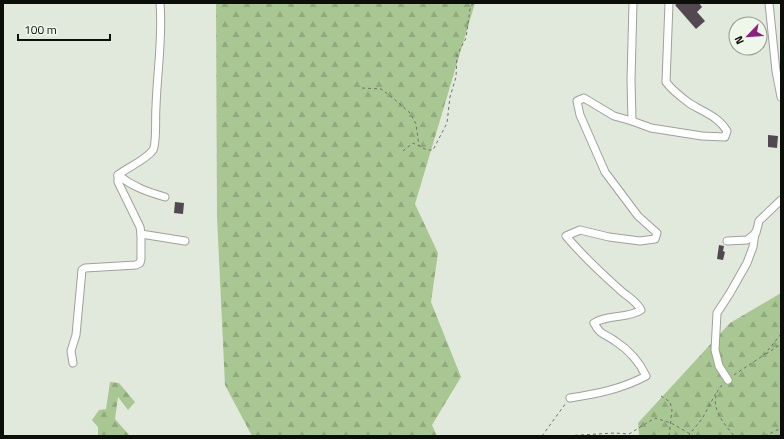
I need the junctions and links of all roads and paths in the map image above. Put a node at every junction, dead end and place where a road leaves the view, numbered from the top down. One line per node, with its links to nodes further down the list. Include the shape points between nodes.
1 (160, 3): 11 (street, via 161,46 154,149 148,156)
2 (473, 3): 9 (path, via 466,38 457,55 456,78 450,97 447,123 433,150)
3 (633, 3): 8 (street)
4 (669, 3): 8 (street, via 666,82 689,103 710,114 727,131 725,137 702,136 657,129)
5 (769, 3): 7 (street)
6 (362, 88): 9 (path, via 380,89 410,113 416,124)
7 (781, 98)
8 (632, 121): 25 (street, via 614,116 584,98 577,101 580,115 605,172 638,216 656,233 655,239 640,241 580,230 566,236 620,291 639,306 641,310 634,314 600,319 594,323 599,332 615,340 632,354 646,376 632,384 605,392)
9 (420, 146): 10 (path, via 413,143)
10 (403, 151)
11 (118, 175): 12 (street, via 141,190); 15 (street, via 118,182)
12 (165, 197)
13 (781, 200): 14 (street, via 759,221)
14 (755, 233): 17 (street, via 747,240); 22 (street, via 747,263 717,313 715,350 719,366)
15 (141, 234): 16 (street); 21 (street, via 140,263 82,270 76,336 71,351)
16 (185, 241)
17 (727, 241)
18 (781, 334): 20 (path)
19 (781, 344): 20 (path)
20 (764, 355): 22 (path)
21 (73, 363)
22 (728, 380): 23 (path)
23 (716, 392): 28 (path, via 708,409); 34 (path, via 716,410)
24 (661, 396): 26 (path, via 670,402)
25 (570, 398): 29 (path)
26 (671, 423): 28 (path); 30 (path, via 655,418 628,434); 31 (path)
27 (781, 428): 35 (path)
28 (691, 433): 32 (path); 33 (path)
29 (542, 436)
30 (563, 436)
31 (670, 436)
32 (688, 436)
33 (694, 436)
34 (734, 436)
35 (765, 436)

